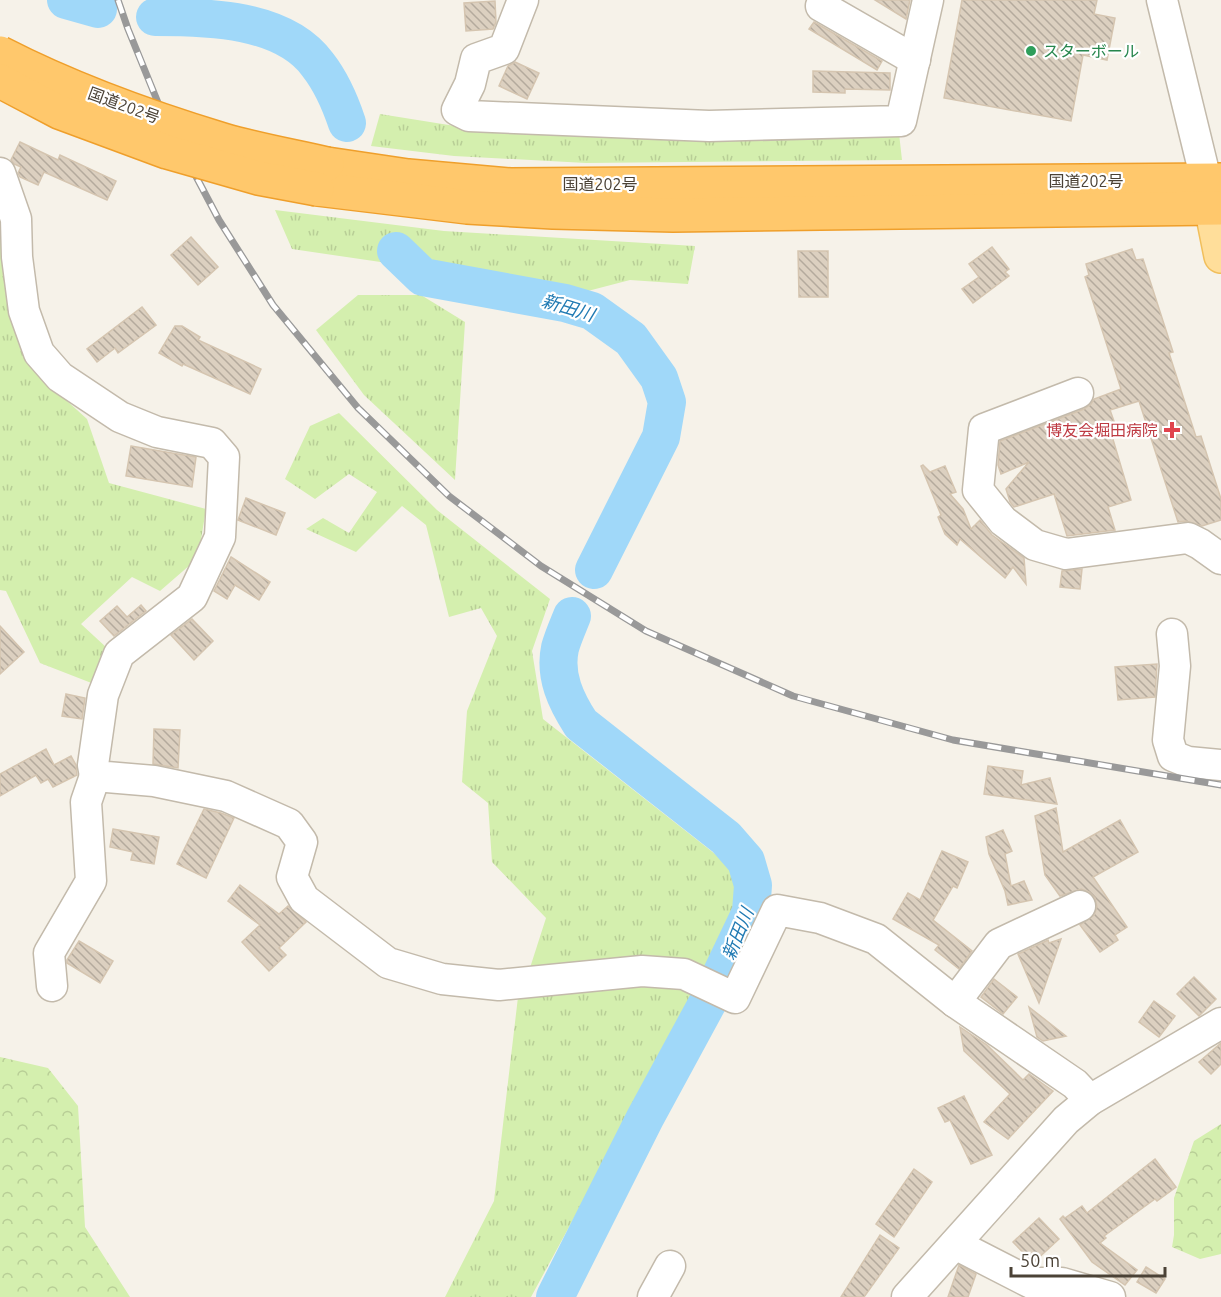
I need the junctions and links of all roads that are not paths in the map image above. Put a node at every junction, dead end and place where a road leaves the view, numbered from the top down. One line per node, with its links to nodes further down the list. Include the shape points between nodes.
1 (523, 0): 6 (street, via 504,49 476,59 470,84 457,110 469,116 709,126 901,121)
2 (825, 0): 6 (street, via 821,6)
3 (928, 0): 6 (street)
4 (1162, 0): 10 (street)
5 (0, 53): 9 (highway, 国道202号, bridge, via 38,73 124,106)
6 (915, 60)
7 (0, 81): 9 (highway, 国道202号, bridge, via 59,112 167,152 258,178)
8 (0, 173): 16 (street, via 16,219 24,311 39,353 60,376 120,417 157,432 212,443 224,457 220,537 192,597 119,654 103,694 93,765)
9 (322, 176): 10 (highway, 国道202号, via 408,176 510,184)
10 (1215, 194): 11 (main road)
11 (1221, 255)
12 (1078, 393): 13 (street, via 984,429 978,490 988,505 1028,542 1066,554 1188,538)
13 (1221, 559)
14 (1172, 634): 15 (street, via 1175,666 1168,740 1173,756 1188,762)
15 (1221, 765)
16 (95, 776): 18 (street, via 86,802 91,881 50,953); 19 (street, via 154,781 226,796 289,824 302,842 292,877 304,899 388,963 442,980 499,985 642,971 684,974 735,998 777,910 820,918 876,939)
17 (1080, 906): 19 (street, via 999,944)
18 (52, 986)
19 (955, 1002): 21 (street, via 1075,1084)
20 (1221, 1023): 21 (street)
21 (1090, 1100): 22 (street, via 1066,1120)
22 (955, 1244): 25 (street); 26 (street, via 1031,1283 1062,1283)
23 (670, 1266): 24 (street)
24 (653, 1297)
25 (907, 1297)
26 (1110, 1297)

